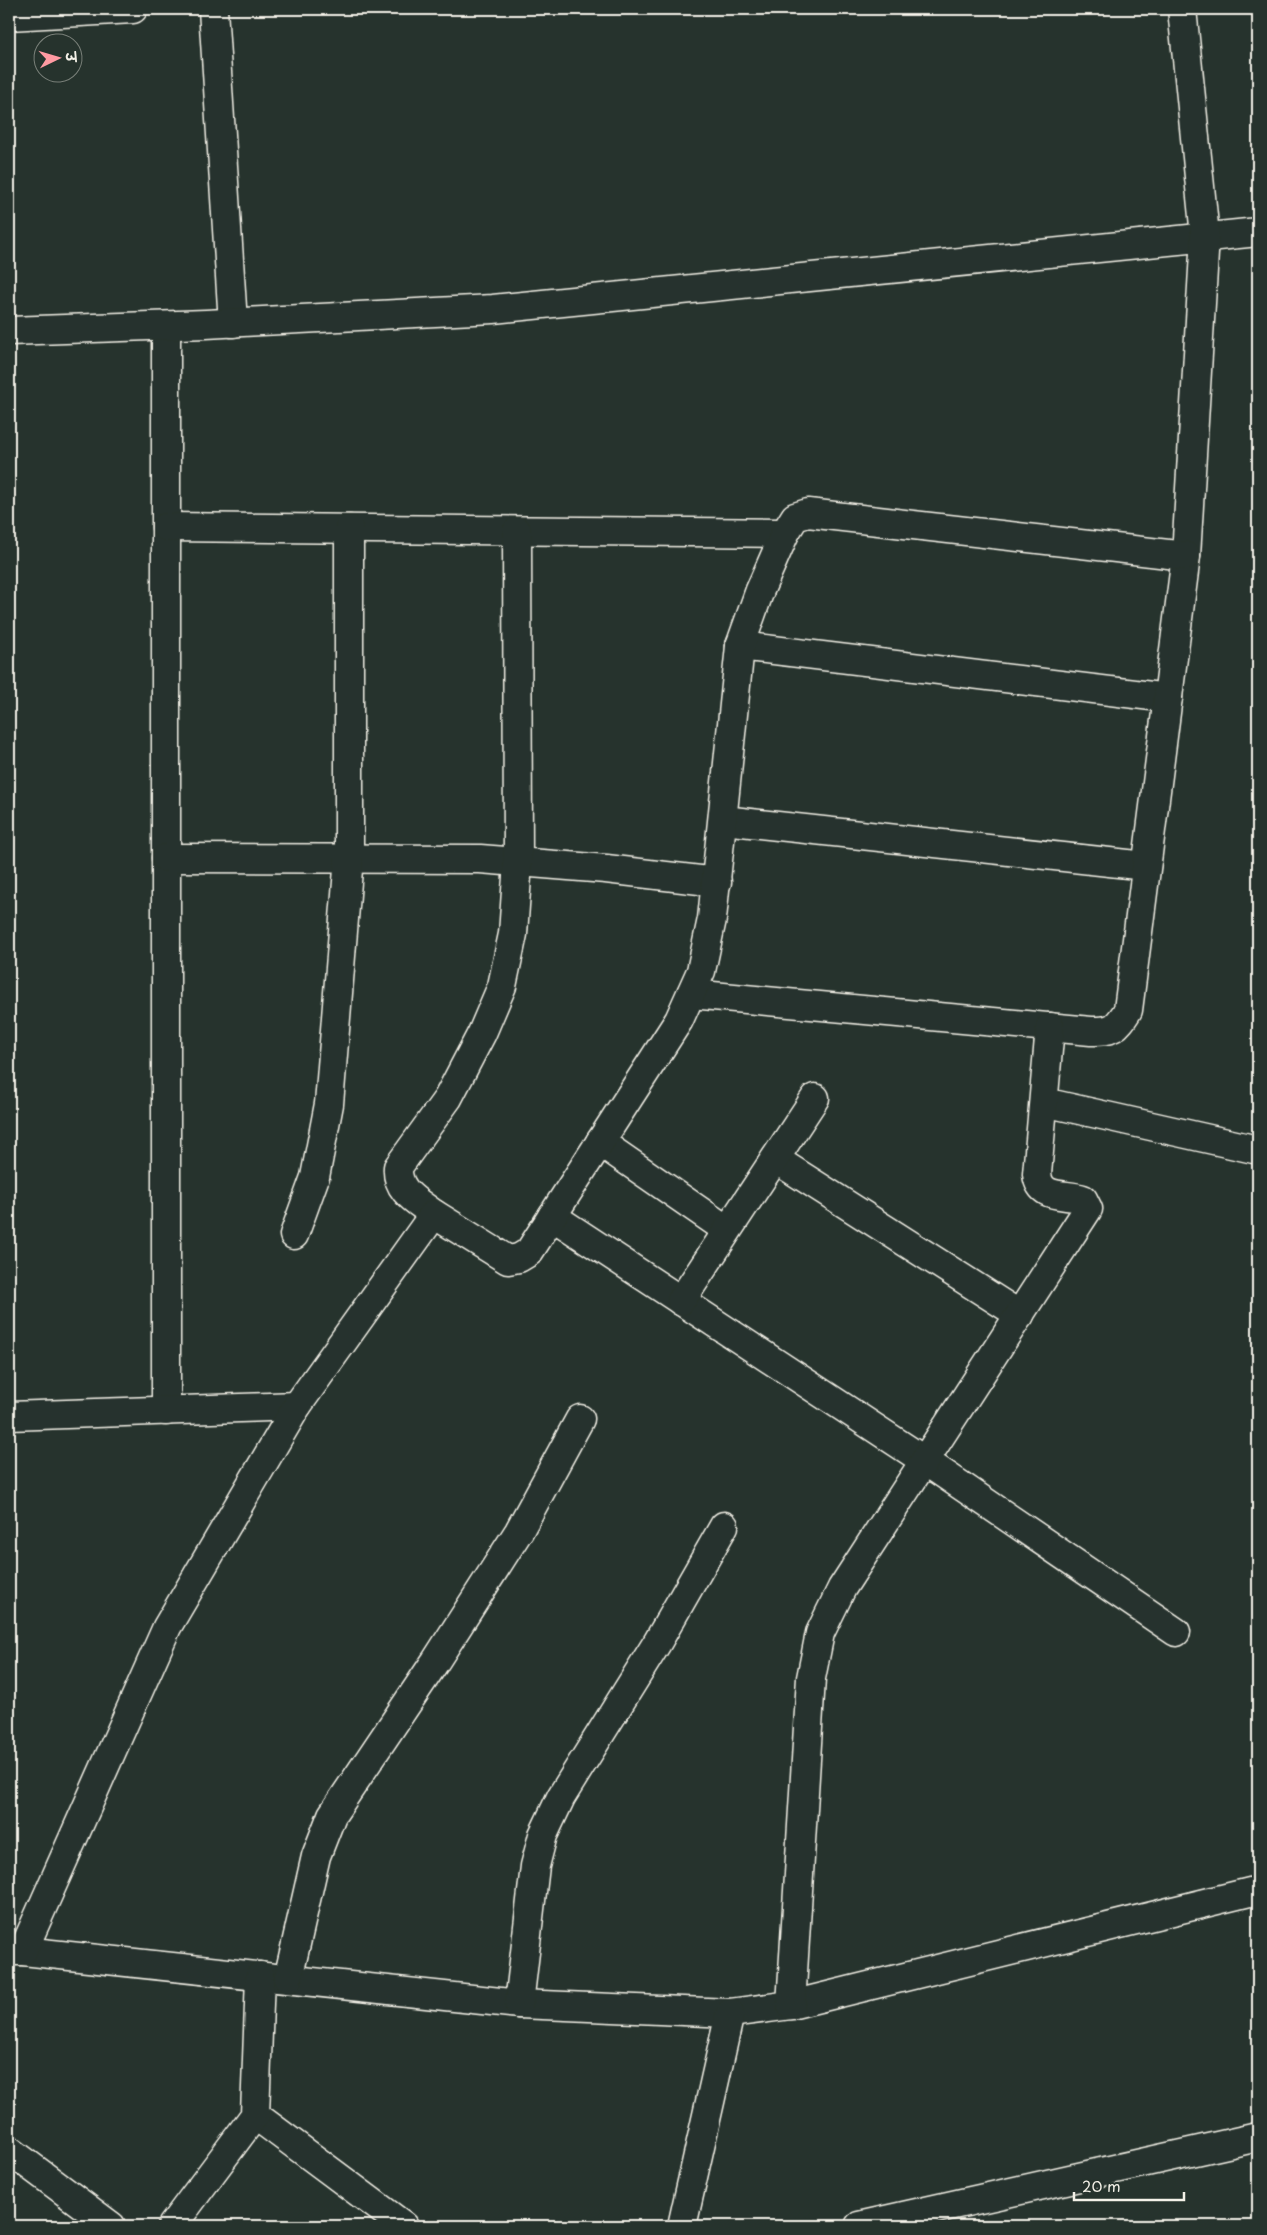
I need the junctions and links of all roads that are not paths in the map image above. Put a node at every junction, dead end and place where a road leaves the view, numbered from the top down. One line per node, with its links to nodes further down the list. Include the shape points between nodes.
1 (132, 9): 4 (street)
2 (213, 9): 7 (street)
3 (1182, 9): 6 (street)
4 (9, 16)
5 (1258, 232): 6 (street)
6 (1205, 236): 7 (street, via 493,309); 14 (street)
7 (233, 323): 8 (street)
8 (166, 326): 9 (street); 10 (street)
9 (9, 331)
10 (166, 527): 11 (street); 19 (street)
11 (348, 529): 12 (street); 18 (street)
12 (517, 530): 13 (street); 20 (street)
13 (785, 533): 14 (street, via 795,517 808,513); 15 (street)
14 (1186, 556): 16 (street)
15 (740, 646): 16 (street); 17 (street)
16 (1168, 698): 21 (street)
17 (723, 820): 21 (street); 22 (street)
18 (349, 857): 19 (street); 20 (street); 33 (street, via 329,1104 315,1177)
19 (166, 858): 37 (street)
20 (518, 862): 22 (street); 30 (street, via 513,934 502,986 448,1098 398,1168 397,1178 403,1190)
21 (1146, 866): 24 (street, via 1128,1010 1119,1024 1108,1031)
22 (716, 882): 23 (street, via 701,971)
23 (691, 994): 24 (street); 27 (street, via 679,1020)
24 (1050, 1027): 26 (street)
25 (815, 1098): 29 (street)
26 (1044, 1102): 28 (street); 35 (street, via 1038,1184 1044,1191 1083,1199 1088,1209)
27 (600, 1142): 31 (street); 32 (street)
28 (1258, 1150)
29 (775, 1159): 32 (street); 35 (street)
30 (434, 1214): 31 (street, via 508,1260 529,1252); 36 (street)
31 (552, 1216): 34 (street)
32 (727, 1230): 34 (street)
33 (294, 1236)
34 (681, 1301): 40 (street)
35 (1020, 1316): 40 (street)
36 (297, 1406): 37 (street); 44 (street, via 167,1627)
37 (166, 1410): 38 (street)
38 (9, 1416)
39 (580, 1419): 46 (street, via 519,1531 332,1815 316,1856)
40 (925, 1461): 42 (street); 48 (street, via 842,1588 820,1633 811,1678)
41 (724, 1526): 47 (street, via 657,1643 561,1797 543,1835 535,1866)
42 (1176, 1632)
43 (1258, 1890): 48 (street)
44 (16, 1951): 45 (street)
45 (260, 1976): 46 (street); 50 (street)
46 (288, 1979): 47 (street)
47 (519, 2004): 49 (street)
48 (791, 2005): 49 (street)
49 (730, 2013): 56 (street)
50 (255, 2115): 54 (street); 55 (street)
51 (1258, 2137): 57 (street)
52 (9, 2150): 53 (street)
53 (111, 2226)
54 (172, 2226)
55 (404, 2226)
56 (682, 2226)
57 (859, 2226)

